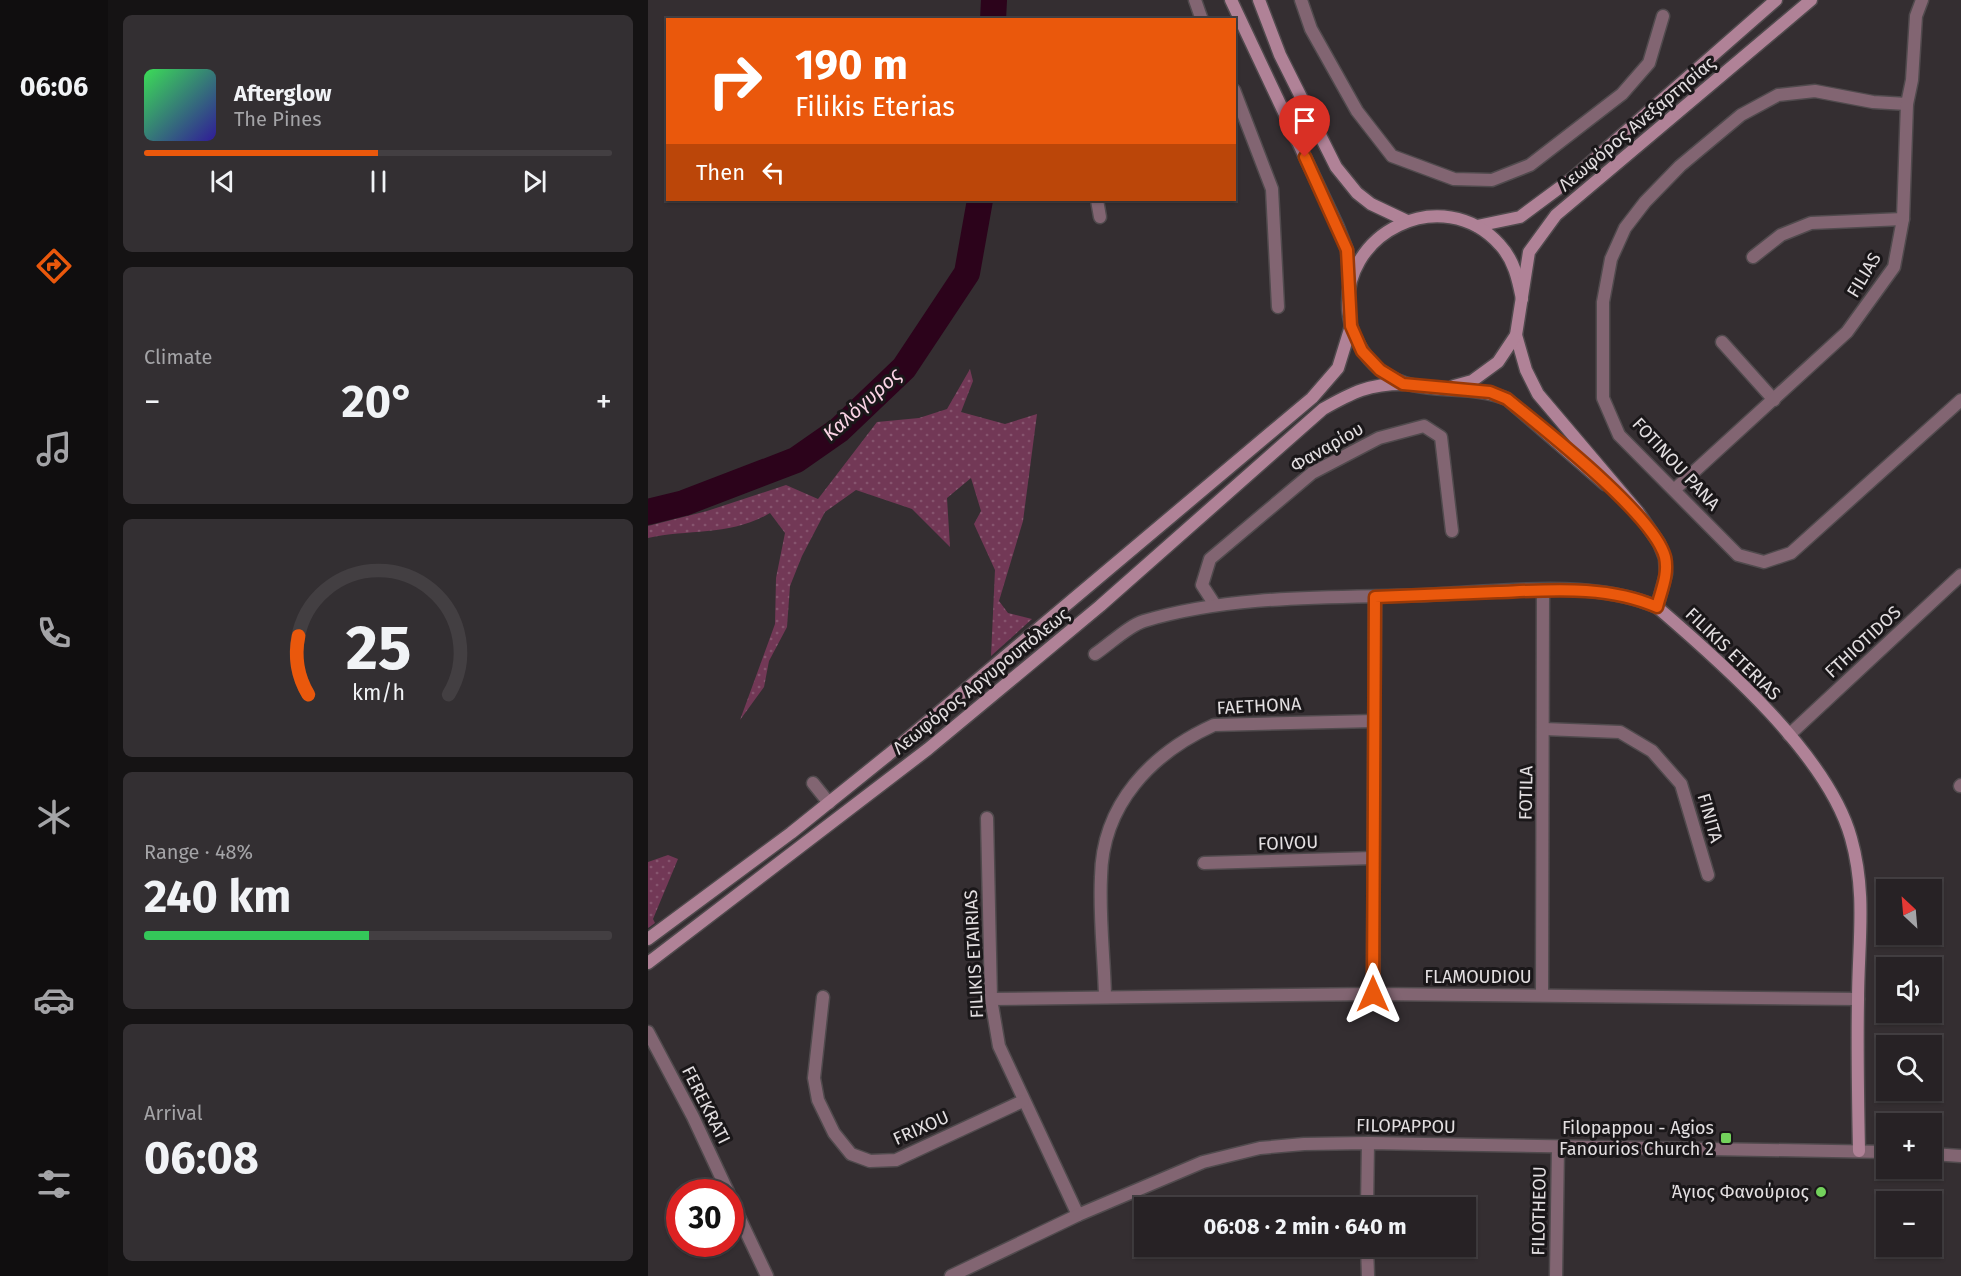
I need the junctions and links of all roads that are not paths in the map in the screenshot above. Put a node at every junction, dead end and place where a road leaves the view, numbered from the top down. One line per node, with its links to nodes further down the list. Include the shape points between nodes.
1 (1195, 0): 9 (street)
2 (1231, 0): 18 (main road, via 1338,227 1347,250)
3 (1259, 0): 15 (main road, via 1280,54 1336,167 1371,204)
4 (1301, 0): 8 (street, via 1311,28 1357,111 1392,156 1454,179 1492,180 1530,165 1622,94 1649,63)
5 (1776, 0): 16 (main road, Λεωφόρος Ανεξαρτησίας, via 1574,177 1520,217)
6 (1811, 0): 19 (main road, Λεωφόρος Ανεξαρτησίας, via 1556,215 1529,252)
7 (1922, 0): 11 (street, FILIAS, via 1916,16)
8 (1663, 16)
9 (1201, 18)
10 (1236, 95): 20 (street, via 1272,189)
11 (1907, 104): 14 (street, FILIAS); 28 (street, FOTINOU PANA, via 1815,91 1778,95 1741,115 1680,166 1625,228 1611,258 1603,302 1603,398 1619,435)
12 (1097, 201): 13 (street)
13 (1100, 217)
14 (1903, 219): 17 (street, via 1811,223 1781,235); 26 (street, FILIAS, via 1894,267 1873,300 1847,332)
15 (1407, 221): 16 (main road, via 1430,216 1454,218); 18 (main road, via 1381,235 1361,256)
16 (1477, 226): 19 (main road, via 1500,245 1516,270)
17 (1753, 257)
18 (1350, 283): 21 (main road)
19 (1522, 299): 22 (main road)
20 (1278, 308)
21 (1351, 326): 24 (main road, via 1362,351 1380,370); 41 (main road, Λεωφόρος Αργυρουπόλεως, via 1338,368 1312,398)
22 (1516, 335): 25 (main road, via 1498,362 1481,375); 29 (main road, via 1538,394)
23 (1722, 342): 26 (street)
24 (1403, 384): 25 (main road); 47 (main road, Λεωφόρος Αργυρουπόλεως, via 1358,389 1323,410 1100,606 928,749)
25 (1441, 389): 29 (main road, via 1490,392 1507,399)
26 (1774, 400): 28 (street, FILIAS)
27 (1961, 400): 28 (street, FOTINOU PANA, via 1791,553 1764,562 1738,555)
28 (1674, 490)
29 (1638, 512): 35 (main road, via 1665,558 1666,574)
30 (1452, 531): 34 (street, Φαναρίου, via 1441,437 1424,426 1379,438 1312,473 1210,559 1202,585)
31 (1961, 575): 39 (street, FTHIOTIDOS)
32 (1543, 591): 33 (street, FILIKIS ETERIAS); 35 (street, FILIKIS ETERIAS, via 1599,592); 38 (street, FOTILA)
33 (1375, 597): 34 (street, FILIKIS ETERIAS); 37 (street)
34 (1215, 604): 36 (street, via 1142,622)
35 (1657, 607): 39 (main road, FILIKIS ETERIAS, via 1721,664)
36 (1095, 654)
37 (1374, 721): 43 (street); 50 (street, FAETHONA, via 1214,725 1191,735 1150,764 1127,791 1109,834 1100,875)
38 (1544, 729): 45 (street, FINITA, via 1620,732 1652,751 1681,784); 49 (street, FOTILA)
39 (1789, 735): 53 (main road, FILIKIS ETERIAS, via 1829,788 1851,836 1862,889)
40 (813, 783): 41 (street)
41 (829, 803): 46 (main road, Λεωφόρος Αργυρουπόλεως)
42 (987, 818): 52 (street, FILIKIS ETAIRIAS)
43 (1373, 858): 44 (street, FOIVOU); 48 (street)
44 (1204, 863)
45 (1708, 875)
46 (648, 939)
47 (649, 964)
48 (1373, 994): 49 (street, FLAMOUDIOU); 50 (street, FLAMOUDIOU)
49 (1542, 995): 53 (street, FLAMOUDIOU)
50 (1106, 996): 52 (street, FLAMOUDIOU)
51 (823, 997): 55 (street, FRIXOU, via 814,1078 818,1100 834,1133 851,1154 870,1161 896,1160)
52 (991, 999): 55 (street, FILIKIS ETAIRIAS, via 999,1046)
53 (1858, 999): 58 (main road, FILIKIS ETERIAS)
54 (649, 1036): 62 (street, FEREKRATI)
55 (1023, 1101): 64 (street, FILIKIS ETAIRIAS)
56 (1368, 1143): 57 (street, FILOPAPPOU); 63 (street); 64 (street, FILOPAPPOU, via 1260,1148 1203,1162)
57 (1558, 1147): 58 (street, FILOPAPPOU); 70 (street, FILOTHEOU)
58 (1859, 1151): 59 (street, FILOPAPPOU)
59 (1876, 1152)
60 (1942, 1155): 61 (street)
61 (1961, 1156)
62 (722, 1179)
63 (1367, 1197)
64 (1078, 1215): 68 (street, FILOPAPPOU)
65 (744, 1228): 67 (street)
66 (1367, 1257): 69 (street)
67 (767, 1276)
68 (951, 1276)
69 (1368, 1276)
70 (1556, 1276)

